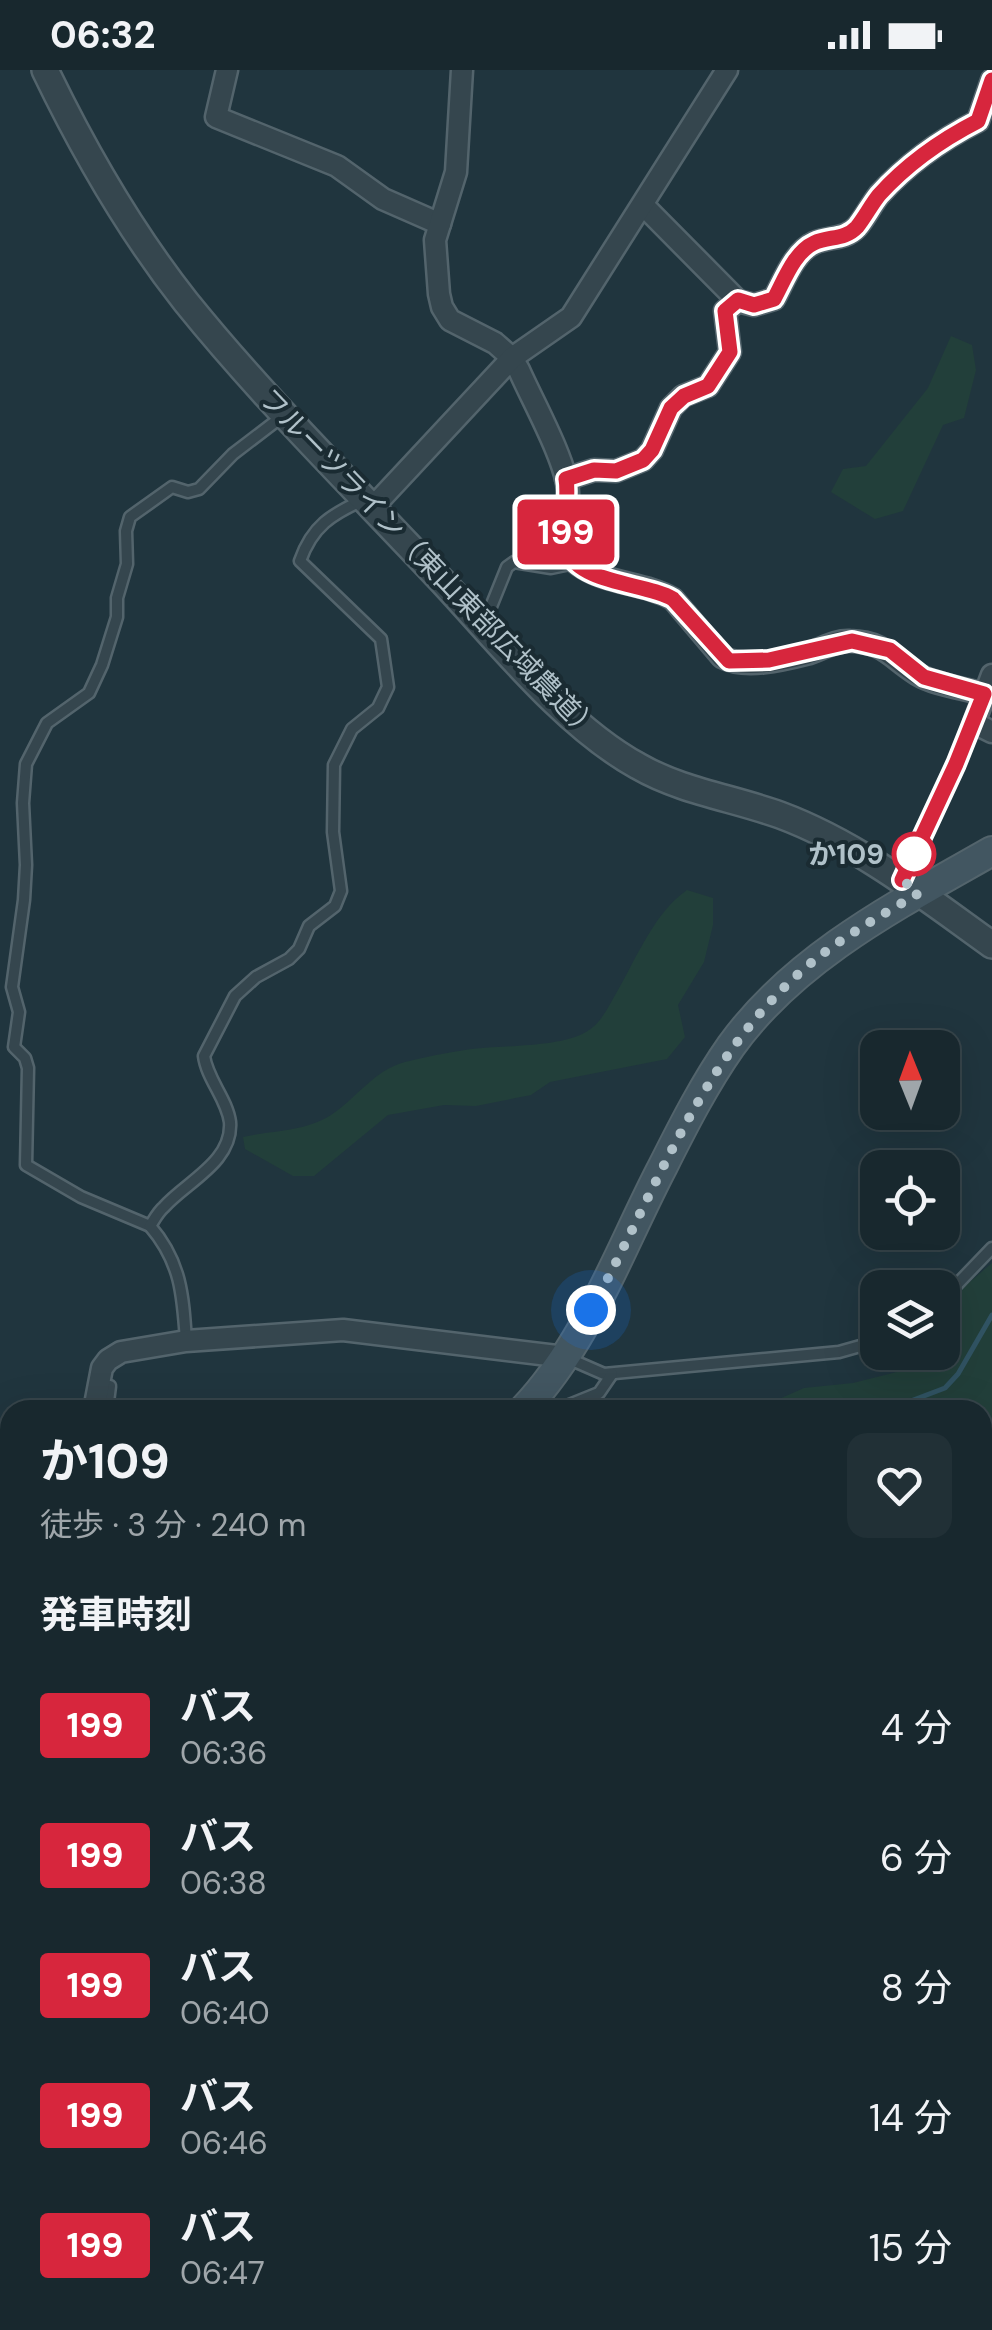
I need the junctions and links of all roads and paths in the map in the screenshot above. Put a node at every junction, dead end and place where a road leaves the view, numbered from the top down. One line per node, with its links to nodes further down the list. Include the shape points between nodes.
1 (46, 70): 10 (street, フルーツライン（東山東部広域農道）, via 150,254)
2 (226, 70): 7 (street, via 216,117 337,166 383,198)
3 (462, 70): 7 (street, via 456,172)
4 (727, 70): 6 (street)
5 (992, 80): 8 (street, via 978,121 898,175 856,228 812,244 774,299 754,305)
6 (643, 205): 8 (street); 9 (street, via 571,316)
7 (440, 224): 9 (street, via 435,240 442,306 450,320)
8 (738, 300): 11 (street, via 725,311 730,352 708,386 671,408 643,460)
9 (512, 358): 11 (street); 12 (street)
10 (284, 415): 12 (street, フルーツライン（東山東部広域農道）); 20 (lane, via 199,489 172,487 130,517 117,617 102,665 89,693 47,724 26,764 24,900 12,987 18,1012 14,1047 28,1068 26,1165)
11 (566, 479): 13 (street, via 566,549)
12 (369, 503): 14 (street, フルーツライン（東山東部広域農道）); 20 (lane, via 328,516 300,560 381,639 387,668 388,687 378,708 352,729 334,764 341,891 335,906 309,926 300,949 235,996 204,1056 230,1118 229,1140)
13 (576, 562): 14 (lane, via 552,568 514,562); 15 (street, via 598,576 664,593 729,661 769,660 852,641 890,650 924,677)
14 (484, 625): 18 (street, フルーツライン（東山東部広域農道）, via 574,719 638,766 782,816)
15 (988, 685): 16 (street)
16 (983, 727): 18 (lane)
17 (992, 852): 18 (main road)
18 (910, 886): 19 (street, フルーツライン（東山東部広域農道）); 25 (main road, via 807,966 732,1046)
19 (992, 945)
20 (150, 1226): 23 (lane, via 167,1245 183,1290)
21 (992, 1248): 22 (lane)
22 (960, 1281)
23 (186, 1340): 25 (street, via 343,1330); 27 (street, via 121,1352 108,1360)
24 (860, 1346): 26 (lane)
25 (564, 1357): 26 (lane); 30 (main road)
26 (612, 1374): 31 (lane, via 599,1393)
27 (98, 1383): 28 (street); 29 (lane, via 110,1386)
28 (95, 1400)
29 (108, 1400)
30 (531, 1400)
31 (582, 1400)

